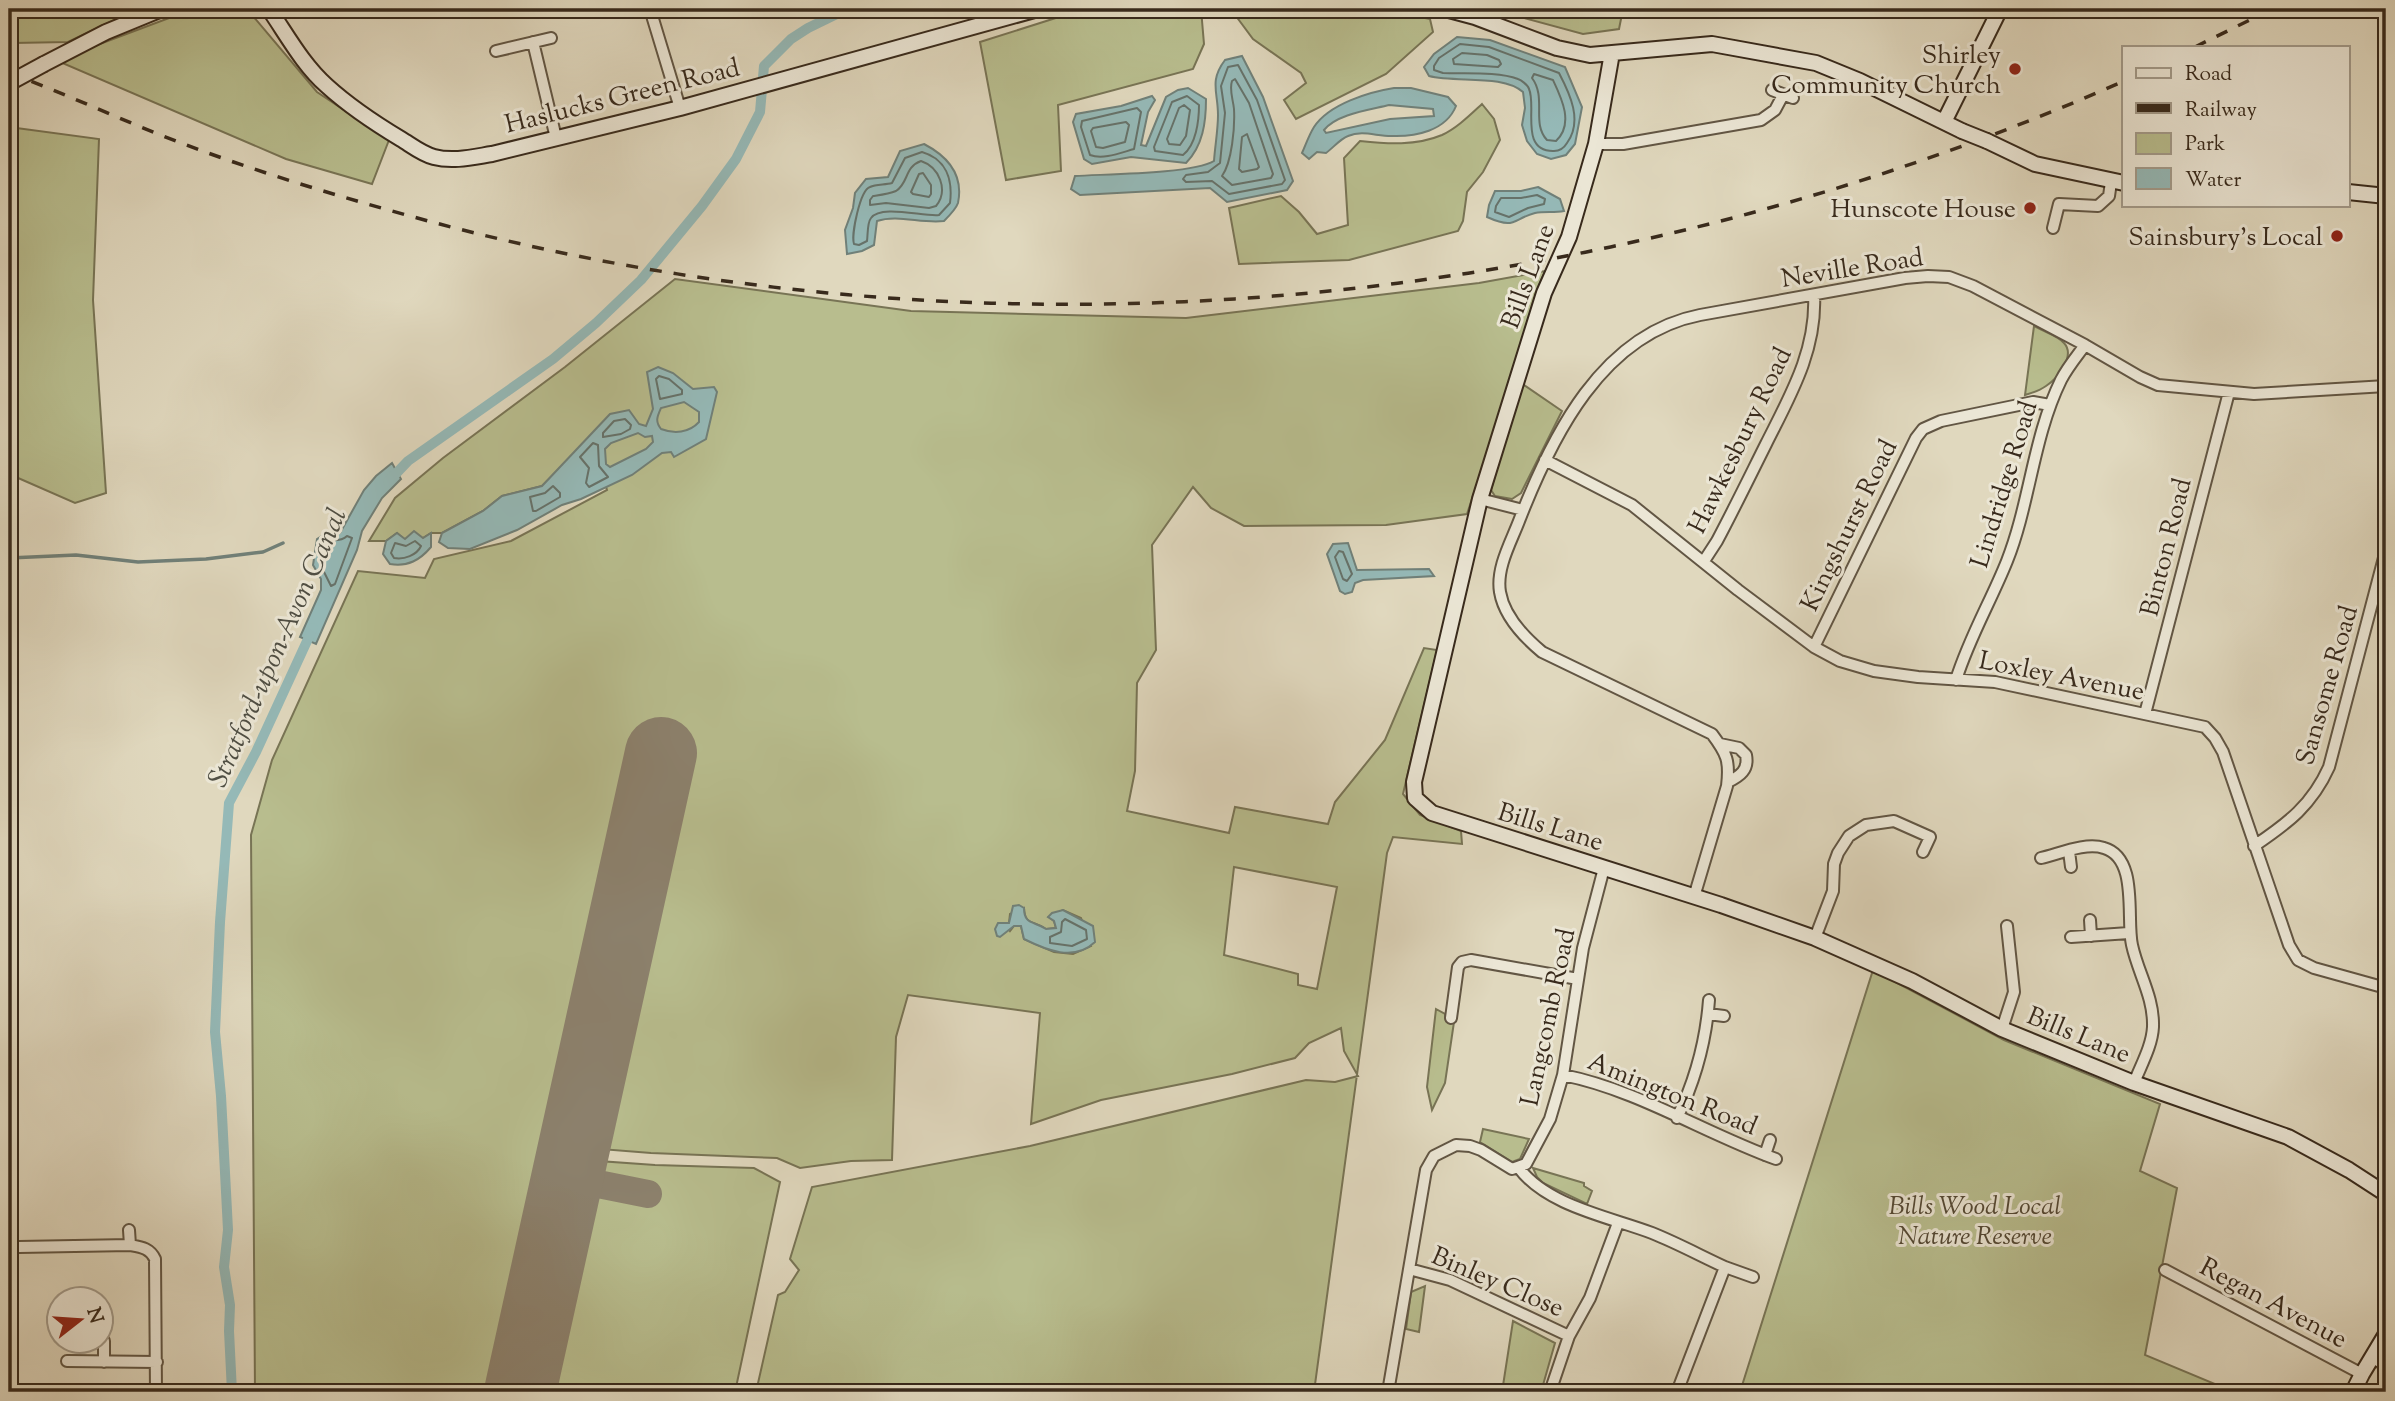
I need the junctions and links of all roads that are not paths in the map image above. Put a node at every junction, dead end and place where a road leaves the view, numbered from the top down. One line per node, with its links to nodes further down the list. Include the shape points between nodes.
1 (162, 9): 11 (street, bridge, via 106,32)
2 (269, 9): 15 (street, Haslucks Green Road, via 326,85 432,157 466,158)
3 (650, 9): 13 (street)
4 (1038, 9): 13 (street, Haslucks Green Road)
5 (1445, 9): 10 (street, via 1557,48 1590,55)
6 (2000, 9): 14 (street)
7 (551, 38): 8 (street)
8 (533, 42): 9 (street); 15 (street)
9 (496, 51)
10 (1612, 52): 14 (street, via 1712,44 1793,59 1860,81); 16 (street, Bills Lane)
11 (9, 83)
12 (1783, 94): 16 (street, via 1774,110 1760,120 1623,144)
13 (680, 108): 15 (street, Haslucks Green Road)
14 (1944, 122): 17 (street, bridge, via 2035,164)
15 (556, 138)
16 (1596, 144): 27 (street, Bills Lane)
17 (2118, 183): 20 (street, via 2098,206 2059,204)
18 (2350, 192): 19 (street)
19 (2386, 196)
20 (2053, 228)
21 (1814, 295): 22 (street, Neville Road, via 1905,278 1950,278); 26 (street, Neville Road, via 1681,318 1652,331 1599,375); 30 (street, Hawkesbury Road, via 1808,349 1793,391)
22 (2085, 345): 24 (street, Neville Road, via 2158,385); 25 (street, Lindridge Road)
23 (2386, 386): 24 (street, Neville Road)
24 (2228, 393): 33 (street, Binton Road)
25 (2050, 405): 31 (street, Kingshurst Road, via 2033,402 1923,429); 32 (street, Lindridge Road, via 2007,561)
26 (1545, 460): 28 (street, Neville Road); 30 (street, Loxley Avenue, via 1632,505)
27 (1480, 499): 28 (street); 41 (street, Bills Lane, via 1414,782 1415,798 1432,813)
28 (1523, 510): 34 (street, Neville Road, via 1502,564 1500,591 1526,639 1542,652 1712,734)
29 (2386, 550): 36 (street, Sansome Road, via 2329,767 2320,787 2287,824)
30 (1704, 561): 31 (street, Loxley Avenue)
31 (1814, 647): 32 (street, Loxley Avenue, via 1874,671)
32 (1956, 680): 33 (street, Loxley Avenue, via 1995,682)
33 (2146, 714): 36 (street, Loxley Avenue, via 2205,727 2215,738)
34 (1720, 744): 35 (street, Neville Road, via 1730,767); 35 (street, Neville Road, via 1739,748 1746,755 1745,770)
35 (1728, 782): 42 (street, Neville Road)
36 (2254, 846): 50 (street, Loxley Avenue, via 2298,960)
37 (2069, 851): 39 (street); 40 (street); 45 (street, via 2105,848 2114,854 2131,891)
38 (1923, 852): 48 (street, via 1930,837 1894,821 1866,825 1849,836 1834,864 1833,891)
39 (2041, 858)
40 (2071, 867)
41 (1604, 868): 42 (street, Bills Lane); 49 (street, Langcomb Road)
42 (1695, 897): 48 (street, Bills Lane)
43 (2090, 920): 46 (street)
44 (2007, 926): 55 (street, via 2014,992)
45 (2129, 933): 46 (street); 57 (street, via 2149,994 2153,1024)
46 (2091, 936): 47 (street)
47 (2071, 937)
48 (1815, 938): 55 (street, Bills Lane, via 1912,981)
49 (1578, 979): 52 (street, via 1471,960 1458,967 1452,1012); 56 (street, Langcomb Road)
50 (2386, 988)
51 (1709, 1000): 53 (street)
52 (1439, 1005)
53 (1708, 1014): 54 (street); 58 (street, via 1688,1096)
54 (1724, 1016)
55 (2002, 1029): 57 (street, Bills Lane)
56 (1563, 1074): 58 (street, Amington Road, via 1620,1090); 60 (street, Langcomb Road, via 1550,1119 1526,1164)
57 (2134, 1083): 61 (street, Bills Lane, via 2288,1137)
58 (1677, 1118): 59 (street, Amington Road, via 1770,1157)
59 (1770, 1140)
60 (1519, 1168): 62 (street, via 1541,1188); 67 (street, via 1511,1169 1470,1146 1456,1145 1434,1156 1426,1170)
61 (2386, 1194)
62 (1618, 1223): 66 (street, via 1653,1233); 71 (street, Binley Close, via 1590,1298)
63 (129, 1230): 64 (street)
64 (130, 1245): 65 (street); 76 (street, via 146,1248 155,1259)
65 (19, 1247)
66 (1725, 1267): 69 (street); 82 (street)
67 (1409, 1269): 71 (street, Binley Close, via 1462,1285); 80 (street)
68 (2165, 1270): 78 (street, Regan Avenue)
69 (1753, 1277)
70 (2386, 1334): 73 (street)
71 (1569, 1336): 81 (street, Binley Close)
72 (104, 1356): 75 (street)
73 (2372, 1357): 77 (street); 78 (street)
74 (66, 1361): 75 (street)
75 (104, 1362): 76 (street)
76 (157, 1362): 79 (street)
77 (2386, 1366)
78 (2362, 1374): 83 (street)
79 (156, 1392)
80 (1388, 1392)
81 (1550, 1392)
82 (1677, 1392)
83 (2353, 1392)

